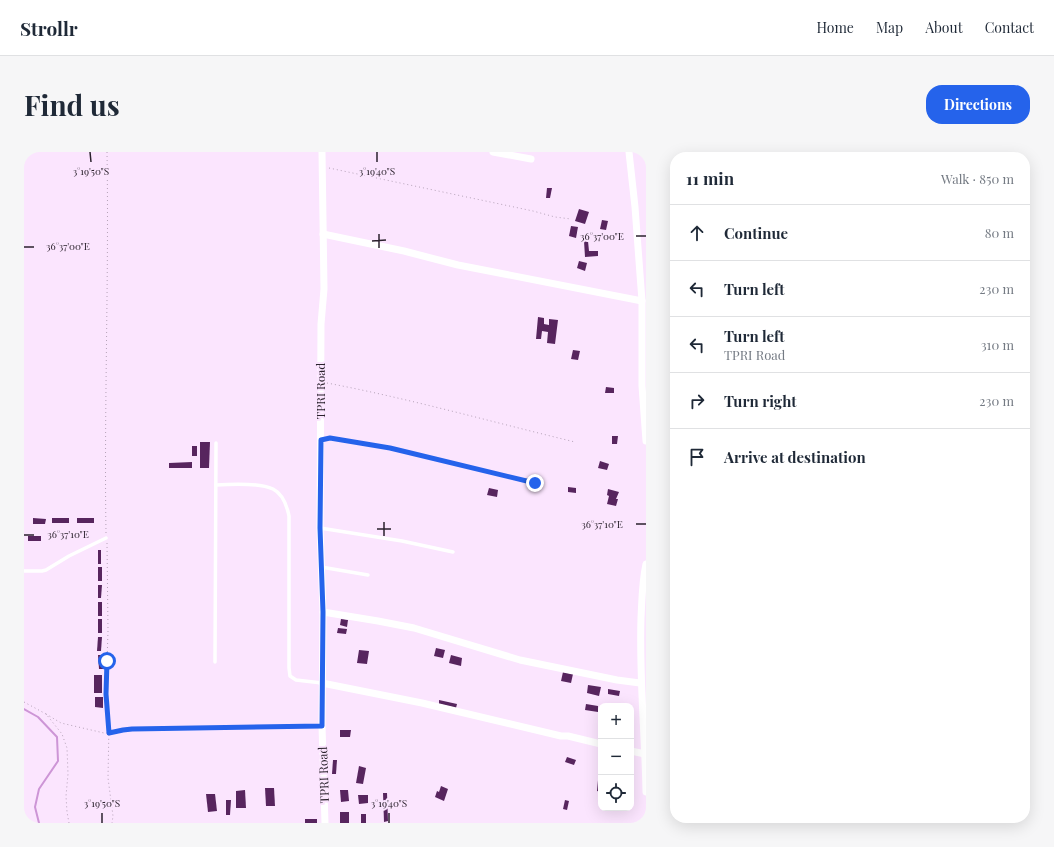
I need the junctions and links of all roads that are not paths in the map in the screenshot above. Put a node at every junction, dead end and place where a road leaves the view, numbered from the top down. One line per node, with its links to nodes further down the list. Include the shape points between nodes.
1 (322, 152): 5 (street, TPRI Road)
2 (493, 152): 4 (street)
3 (629, 152): 6 (street)
4 (531, 159)
5 (323, 234): 6 (street, via 458,265); 10 (street, TPRI Road)
6 (642, 301): 7 (street, via 642,386)
7 (646, 441)
8 (216, 443): 9 (lane)
9 (216, 484): 19 (lane); 20 (lane, via 265,487 274,490 284,499 289,516 289,672 296,680)
10 (320, 528): 12 (lane); 14 (street, TPRI Road)
11 (106, 538): 15 (lane, via 46,570)
12 (453, 552)
13 (646, 564): 18 (street, via 642,587)
14 (321, 567): 16 (lane); 17 (street, TPRI Road)
15 (24, 571)
16 (368, 574)
17 (323, 612): 20 (street, TPRI Road); 21 (street, via 414,628 520,660)
18 (643, 637): 21 (street)
19 (214, 662)
20 (322, 683): 22 (street); 26 (street, TPRI Road)
21 (640, 683): 24 (street)
22 (598, 743)
23 (634, 752): 24 (street)
24 (645, 754): 25 (street)
25 (646, 792)
26 (325, 823)

